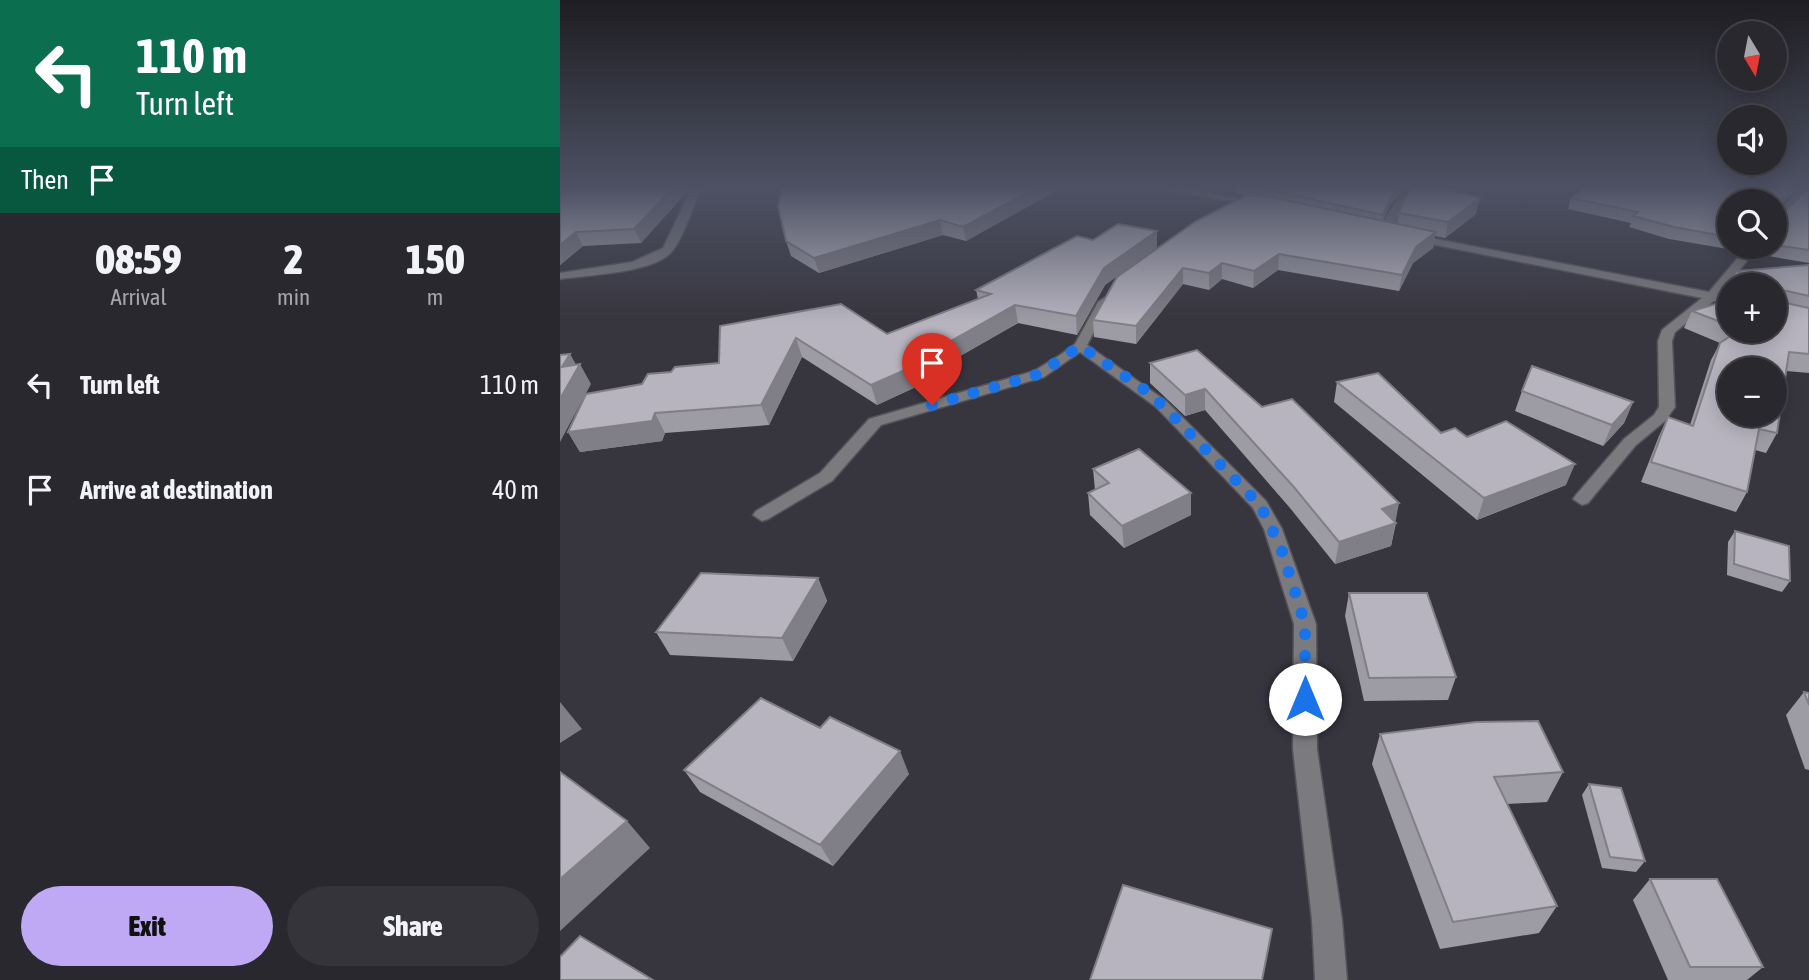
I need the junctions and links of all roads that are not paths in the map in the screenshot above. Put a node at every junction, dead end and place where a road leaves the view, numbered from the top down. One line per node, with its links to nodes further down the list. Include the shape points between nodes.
1 (677, 232): 5 (street, via 662,256)
2 (1382, 232): 3 (street)
3 (1387, 233): 7 (street)
4 (1743, 259): 7 (street)
5 (560, 276)
6 (1111, 290): 9 (street)
7 (1712, 296): 8 (street); 10 (street, via 1669,330 1665,341 1667,407 1630,442)
8 (1717, 297)
9 (1080, 346): 11 (street, via 1039,374 875,422 826,477); 12 (street, via 1161,404 1260,505 1273,529 1305,624 1305,749)
10 (1583, 499)
11 (762, 515)
12 (1331, 980)

